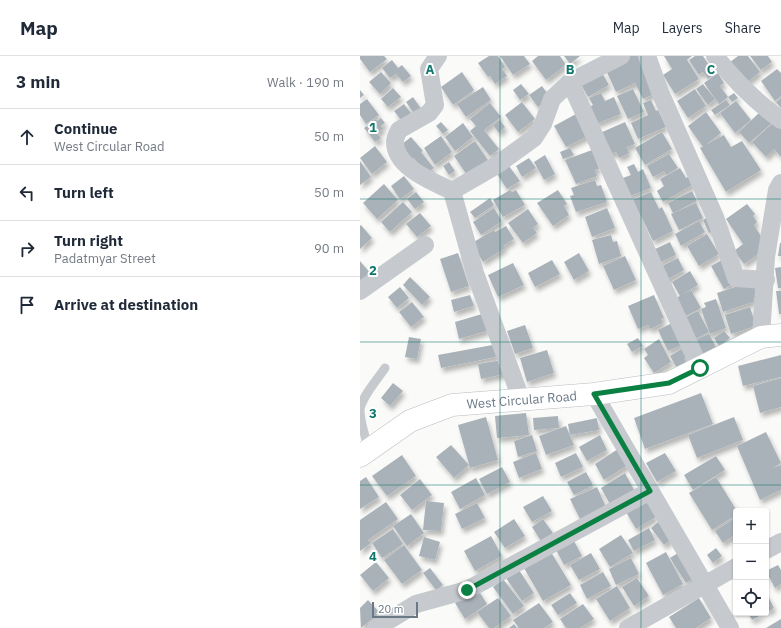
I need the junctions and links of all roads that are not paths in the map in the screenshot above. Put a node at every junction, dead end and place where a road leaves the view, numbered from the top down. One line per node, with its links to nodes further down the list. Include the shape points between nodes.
1 (438, 56): 9 (street, via 429,69 435,105 429,113 399,130 394,142 405,164)
2 (621, 56): 5 (street)
3 (647, 56): 12 (street, via 660,92 715,217 736,278)
4 (715, 56): 7 (street, via 765,108)
5 (594, 62): 6 (street)
6 (570, 82): 9 (street, via 552,99 543,124 534,138 497,165); 16 (street)
7 (781, 120)
8 (781, 183): 10 (street, via 777,190)
9 (452, 191): 18 (street, via 475,273)
10 (777, 209): 12 (street, via 766,257)
11 (425, 245): 13 (street)
12 (766, 280): 14 (street)
13 (360, 291)
14 (771, 336): 16 (street, West Circular Road)
15 (385, 368): 19 (lane, via 360,409)
16 (700, 368): 17 (street, West Circular Road, via 669,383)
17 (594, 394): 18 (street, West Circular Road); 20 (street)
18 (521, 399): 19 (street, West Circular Road, via 452,405 410,421)
19 (364, 452)
20 (650, 491): 24 (street); 25 (street, via 467,590 416,604)
21 (781, 542): 22 (street)
22 (769, 548)
23 (733, 569): 24 (street)
24 (705, 584): 26 (street); 27 (street)
25 (376, 628)
26 (628, 628)
27 (730, 628)

